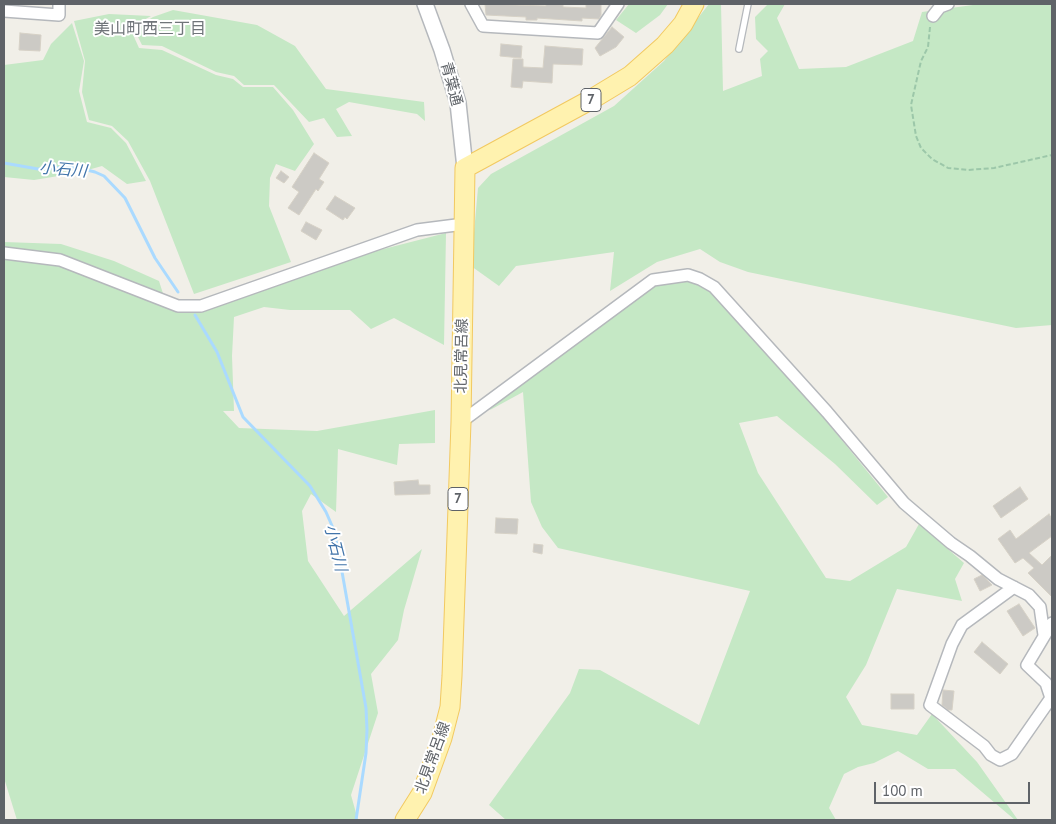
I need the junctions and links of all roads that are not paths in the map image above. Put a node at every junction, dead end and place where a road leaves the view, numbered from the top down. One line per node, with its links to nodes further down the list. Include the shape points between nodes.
1 (59, 4): 8 (street, via 59,15)
2 (424, 4): 11 (street, 青葉通, via 458,103)
3 (471, 4): 4 (street, via 483,26 598,33)
4 (618, 4)
5 (694, 4): 11 (main road, 7, via 665,45 630,76)
6 (748, 4): 10 (lane)
7 (948, 4): 9 (street)
8 (4, 11)
9 (932, 16)
10 (739, 49)
11 (465, 168): 12 (main road, 北見常呂線 / 7)
12 (464, 224): 13 (street, via 417,230 201,306 178,306 60,260); 14 (main road, 北見常呂線 / 7)
13 (4, 253)
14 (461, 422): 15 (street, via 653,280 688,275 714,287 904,503 998,579); 18 (main road, 北見常呂線 / 7, via 450,707 422,793)
15 (1014, 587): 17 (street, via 1029,595 1040,607); 17 (street, via 962,625 930,705 984,746 991,755 1000,760 1012,754 1051,698 1046,683 1027,665)
16 (1052, 623): 17 (street)
17 (1044, 635)
18 (405, 820)

